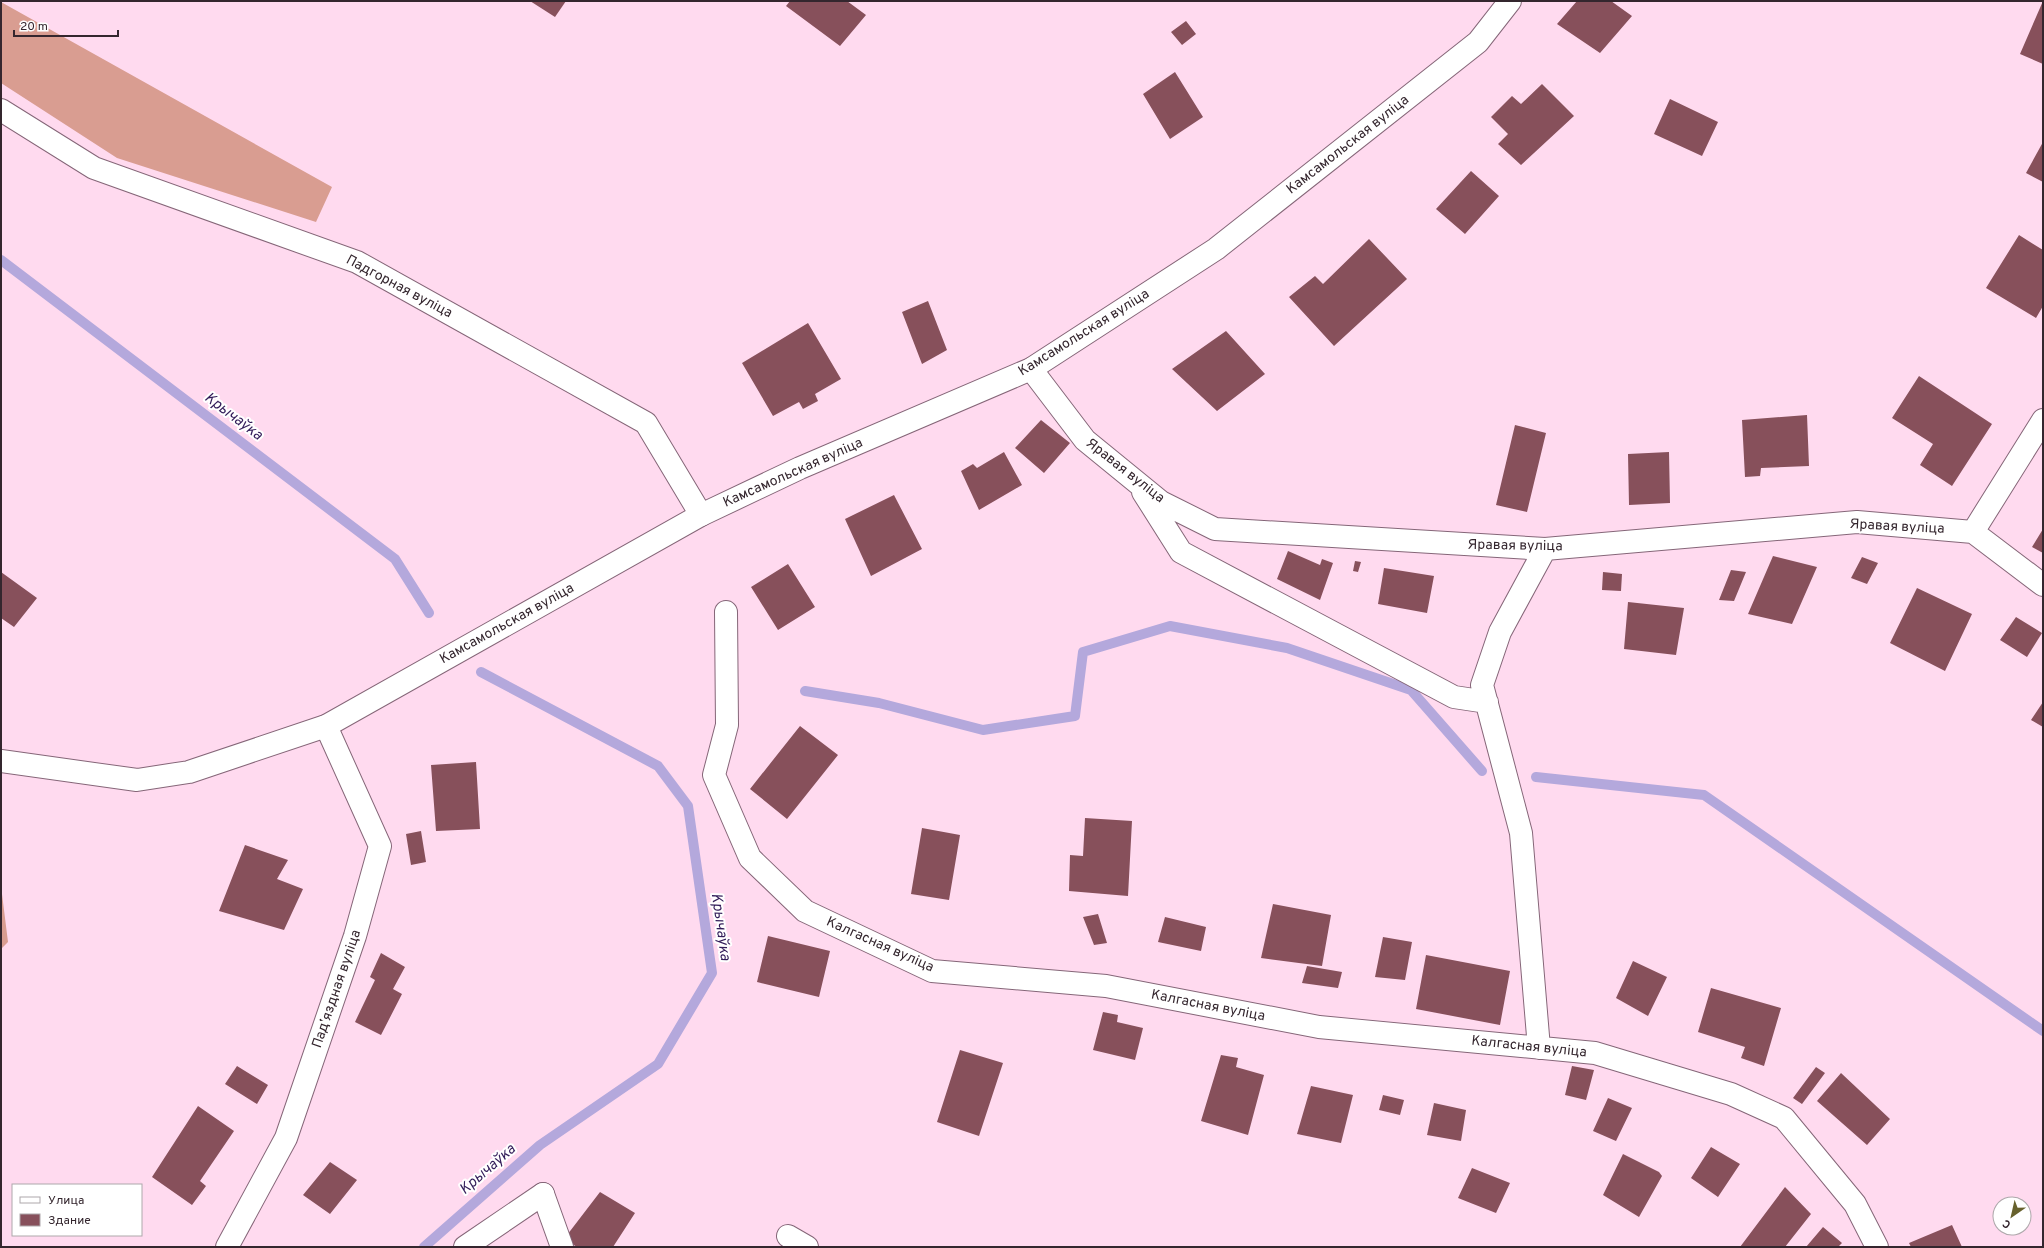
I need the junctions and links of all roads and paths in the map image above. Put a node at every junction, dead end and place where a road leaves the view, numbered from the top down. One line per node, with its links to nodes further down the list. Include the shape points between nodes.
1 (1510, 1): 3 (street, Камсамольская вуліца, via 1478,42 1216,249)
2 (1, 110): 6 (street, Падгорная вуліца, via 94,168 357,262 646,423)
3 (1031, 369): 5 (street, Яравая вуліца, via 1085,440); 6 (street, Камсамольская вуліца, via 800,468)
4 (2043, 420): 7 (street)
5 (1136, 481): 8 (street, Яравая вуліца, via 1161,502 1215,529); 11 (street, via 1181,552 1454,697)
6 (701, 515): 12 (street, Камсамольская вуліца)
7 (1973, 532): 8 (street, Яравая вуліца, via 1857,522); 9 (street)
8 (1545, 549): 11 (street, via 1500,632 1482,685)
9 (2043, 585)
10 (726, 612): 14 (street, Калгасная вуліца, via 727,724 714,775 750,858 805,911 932,971 1106,986 1319,1027)
11 (1487, 702): 14 (street, via 1521,833)
12 (326, 726): 13 (street, Камсамольская вуліца, via 190,772 137,780); 16 (street, Падʼяздная вуліца, via 380,846 355,936 286,1138)
13 (1, 761)
14 (1540, 1048): 20 (street, Калгасная вуліца, via 1595,1053 1731,1094 1784,1118 1855,1204)
15 (788, 1236): 19 (street)
16 (227, 1247)
17 (465, 1247): 18 (street, via 543,1194)
18 (562, 1247)
19 (807, 1247)
20 (1876, 1247)

